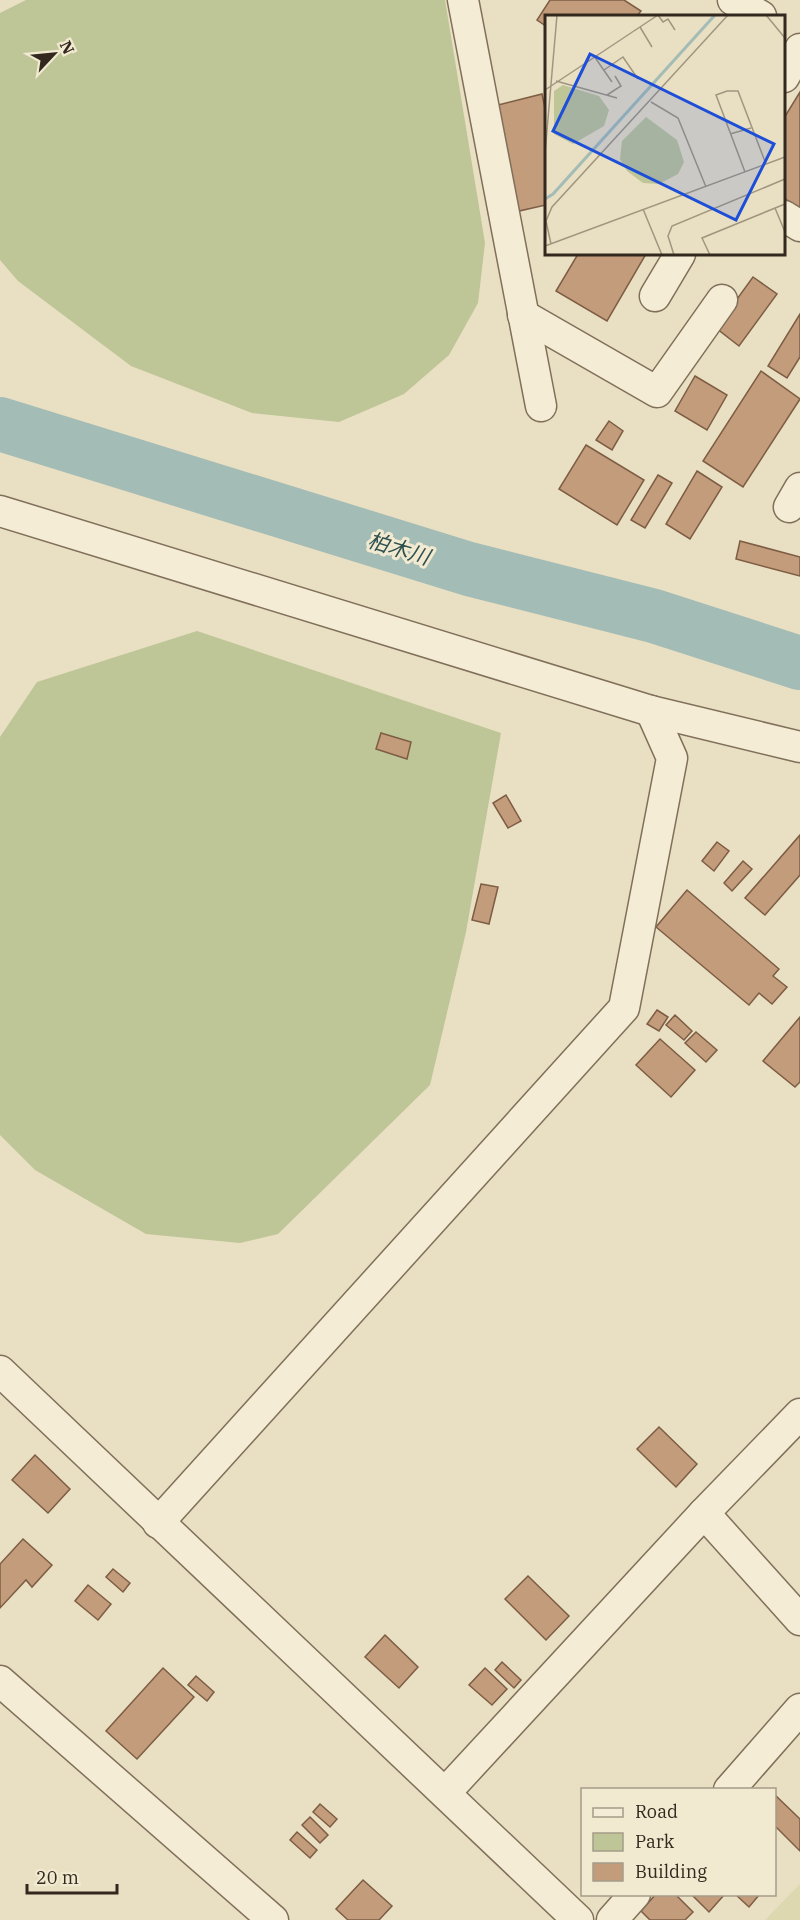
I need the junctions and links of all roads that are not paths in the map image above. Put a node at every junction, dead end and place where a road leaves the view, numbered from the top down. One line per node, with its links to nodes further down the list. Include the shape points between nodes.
1 (463, 0): 13 (street)
2 (733, 0): 3 (street)
3 (759, 15)
4 (785, 31): 5 (street)
5 (800, 39)
6 (800, 50): 7 (street)
7 (785, 74)
8 (785, 217): 9 (street)
9 (800, 226)
10 (679, 255): 11 (street)
11 (655, 296)
12 (722, 300): 13 (street, via 657,392)
13 (523, 315): 14 (street)
14 (541, 406)
15 (0, 511): 16 (street)
16 (651, 711): 17 (street); 21 (street, via 672,758 624,1008)
17 (800, 747)
18 (0, 1371): 21 (street)
19 (800, 1414): 20 (street)
20 (704, 1513): 22 (street); 26 (street)
21 (158, 1523): 26 (street)
22 (800, 1620)
23 (0, 1681): 28 (street)
24 (800, 1709): 25 (street)
25 (731, 1788)
26 (445, 1793): 29 (street)
27 (633, 1896): 30 (street)
28 (273, 1920)
29 (578, 1920)
30 (612, 1920)

